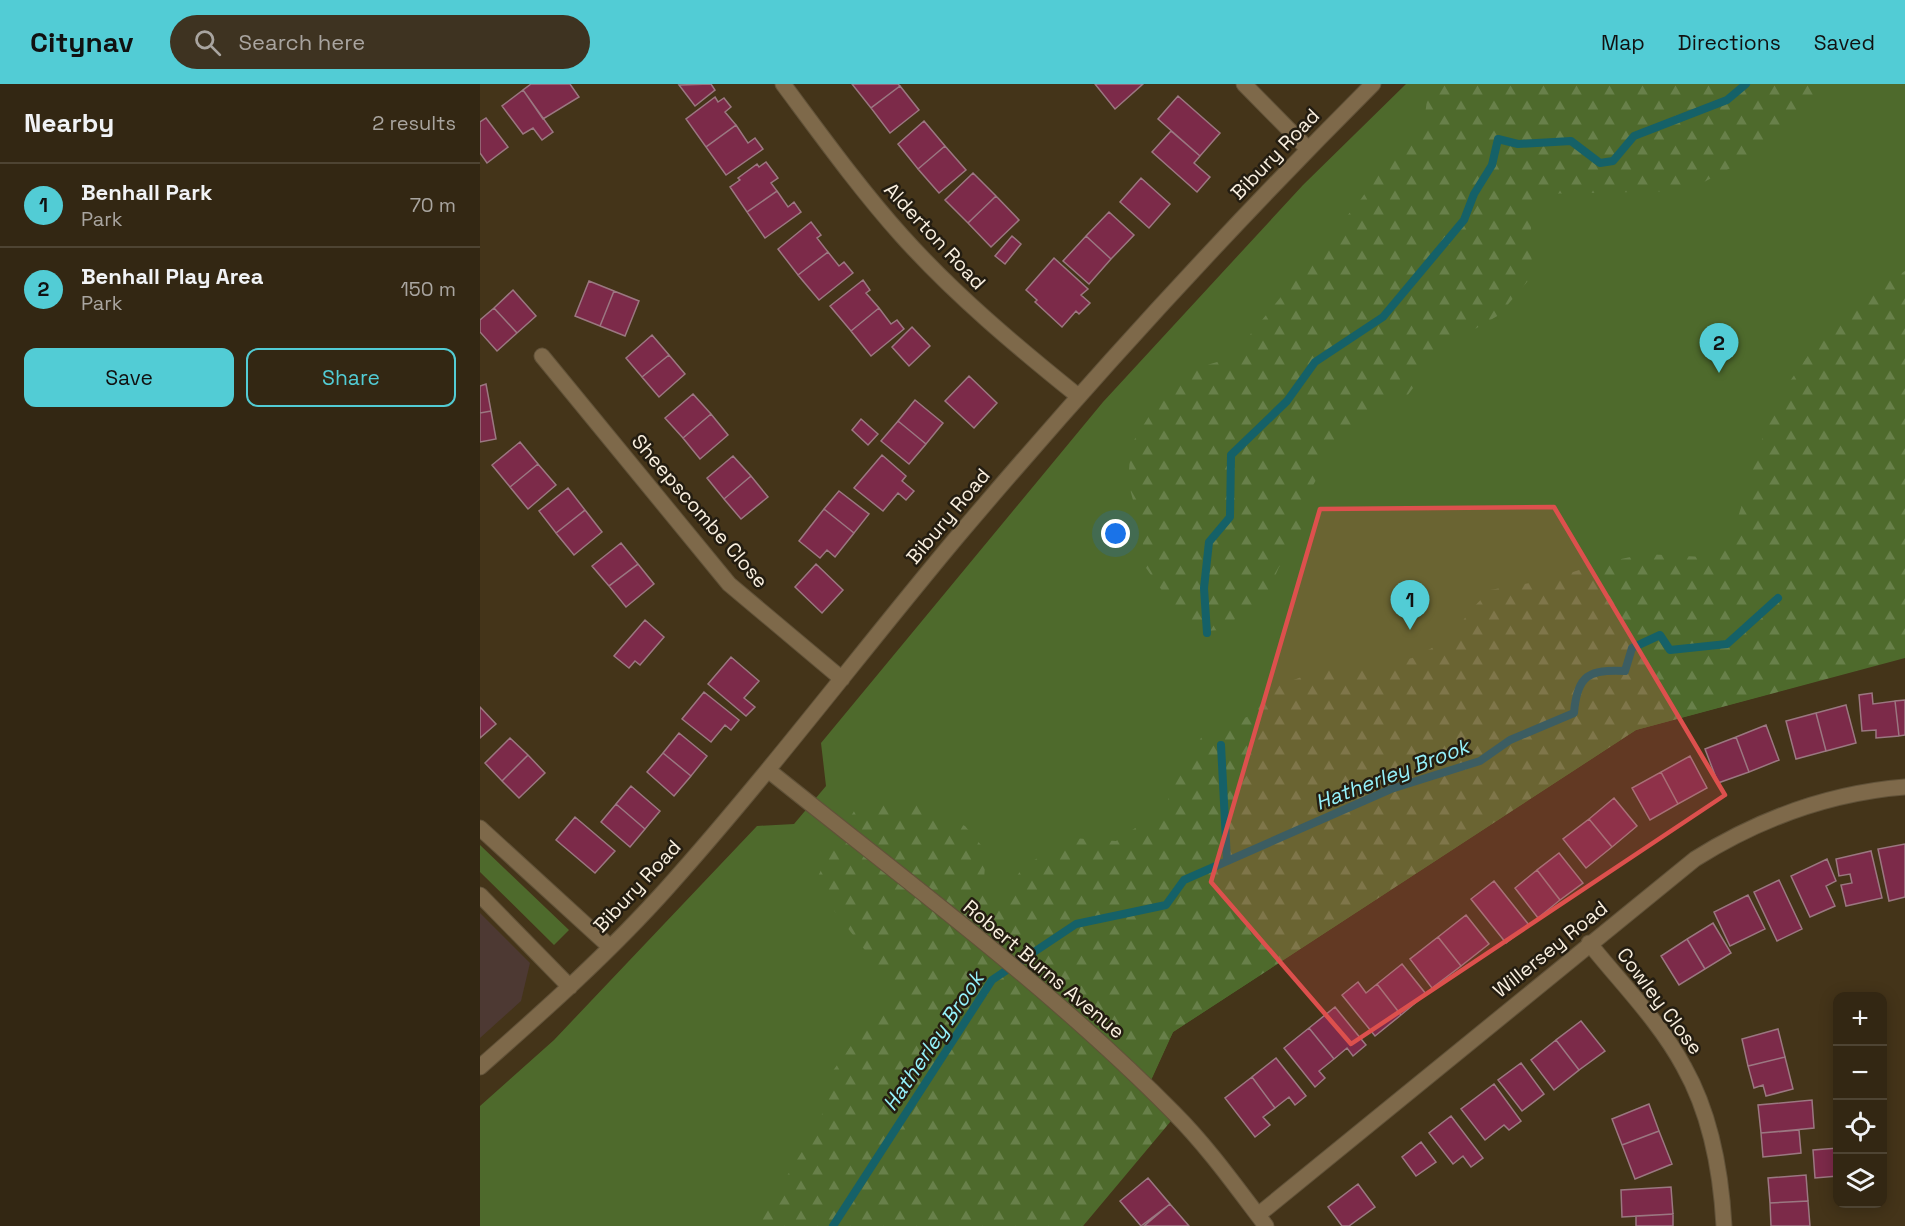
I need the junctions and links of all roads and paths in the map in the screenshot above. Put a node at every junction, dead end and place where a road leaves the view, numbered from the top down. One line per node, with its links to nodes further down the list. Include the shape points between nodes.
1 (783, 84): 6 (street, Alderton Road, via 903,237 1019,349)
2 (1244, 84): 4 (street)
3 (1373, 84): 4 (street, Bibury Road)
4 (1308, 149): 6 (street, Bibury Road)
5 (542, 356): 7 (street, Sheepscombe Close, via 729,584)
6 (1078, 396): 7 (street, Bibury Road)
7 (842, 680): 8 (street, Bibury Road)
8 (768, 770): 13 (street, Bibury Road, via 666,889); 16 (street, Robert Burns Avenue, via 944,912 1133,1073 1176,1115)
9 (1905, 787): 12 (street, Willersey Road, via 1804,807 1745,830 1695,859)
10 (480, 828): 13 (street)
11 (480, 894): 14 (street)
12 (1589, 943): 16 (street, Willersey Road); 17 (street, Cowley Close, via 1671,1045 1694,1085 1717,1160)
13 (609, 946): 14 (street, Bibury Road)
14 (570, 987): 15 (street, Bibury Road)
15 (480, 1067)
16 (1262, 1220)
17 (1725, 1226)

